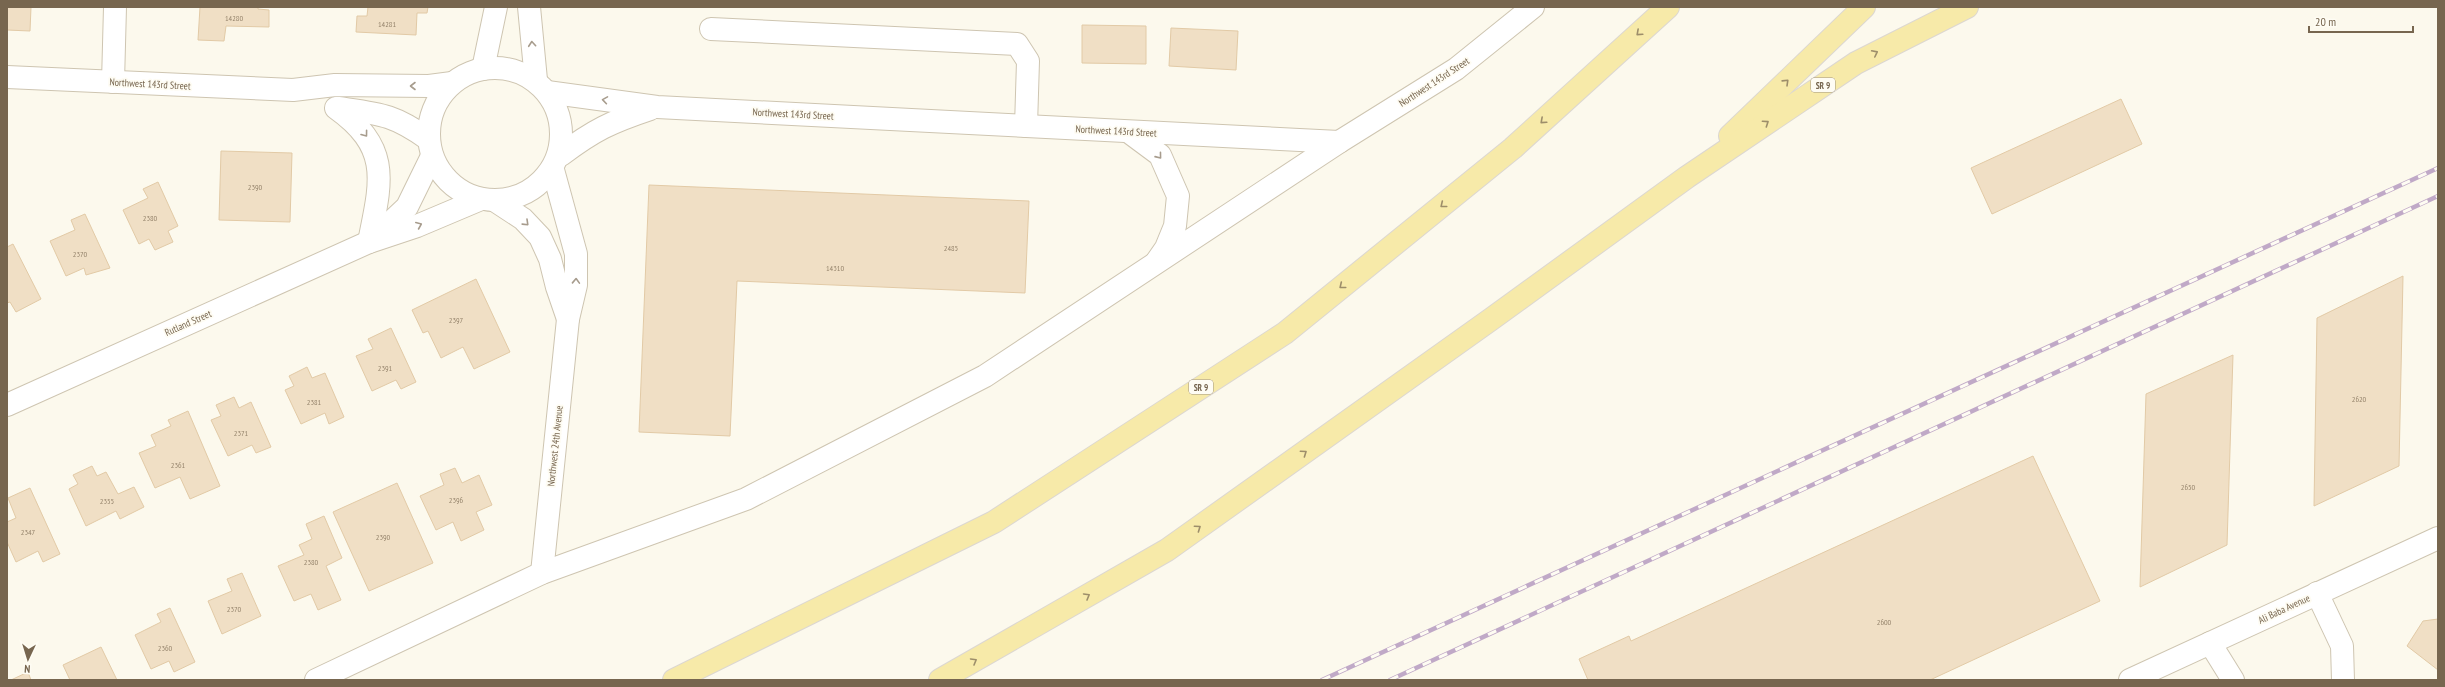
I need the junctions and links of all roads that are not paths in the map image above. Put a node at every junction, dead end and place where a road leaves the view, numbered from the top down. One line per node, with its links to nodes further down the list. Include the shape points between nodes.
1 (115, 7): 11 (street)
2 (496, 7): 9 (street)
3 (529, 7): 13 (street, one-way to 3)
4 (1533, 7): 19 (street, Northwest 143rd Street, via 1456,69)
5 (1668, 7): 34 (main road, SR 9, one-way to 34, via 1513,148 1285,333 994,522)
6 (1864, 7): 22 (main road, one-way to 6)
7 (1966, 7): 22 (main road, SR 9, one-way to 7, via 1856,63)
8 (711, 29): 17 (street, via 1017,44 1028,61)
9 (483, 69): 12 (street, via 467,74); 13 (street, via 504,68 524,74)
10 (7, 77): 11 (street, Northwest 143rd Street)
11 (113, 82): 14 (street, Northwest 143rd Street)
12 (452, 83): 14 (street, Northwest 143rd Street, one-way to 14, via 429,86 335,85); 20 (street, via 439,98 430,118)
13 (541, 86): 15 (street, Northwest 143rd Street, one-way to 13); 21 (street, via 554,102 561,122 563,140)
14 (293, 90): 16 (street, Northwest 143rd Street)
15 (657, 107): 17 (street, Northwest 143rd Street); 21 (street, Northwest 143rd Street, via 616,120 591,132)
16 (336, 108): 20 (street, Northwest 143rd Street, via 384,114 405,122); 24 (street, one-way to 24, via 356,122 369,138 377,157 380,175)
17 (1026, 126): 18 (street, Northwest 143rd Street)
18 (1129, 132): 19 (street, Northwest 143rd Street); 25 (street, one-way to 25, via 1160,155 1178,196 1175,226 1166,248)
19 (1339, 142): 25 (street)
20 (430, 147): 23 (street, via 439,171 451,184 465,194); 24 (street, Rutland Street, via 406,207)
21 (557, 163): 23 (street, via 540,183 519,196); 26 (street, Northwest 24th Avenue, one-way to 21, via 576,285 576,254)
22 (1687, 176): 35 (main road, SR 9, one-way to 22, via 1167,550)
23 (487, 200): 24 (street, Rutland Street, one-way to 23); 26 (street, Northwest 24th Avenue, one-way to 26, via 523,219 540,237 550,259)
24 (369, 242): 27 (street, Rutland Street)
25 (1155, 264): 29 (street, via 985,376 746,499)
26 (568, 319): 29 (street, Northwest 24th Avenue)
27 (7, 405)
28 (2438, 538): 30 (street, Ali Baba Avenue)
29 (542, 573): 33 (street)
30 (2317, 593): 31 (street, Ali Baba Avenue); 37 (street, via 2342,646)
31 (2210, 643): 32 (street, Ali Baba Avenue); 36 (street)
32 (2140, 678)
33 (316, 680)
34 (674, 680)
35 (940, 680)
36 (2233, 680)
37 (2343, 680)

